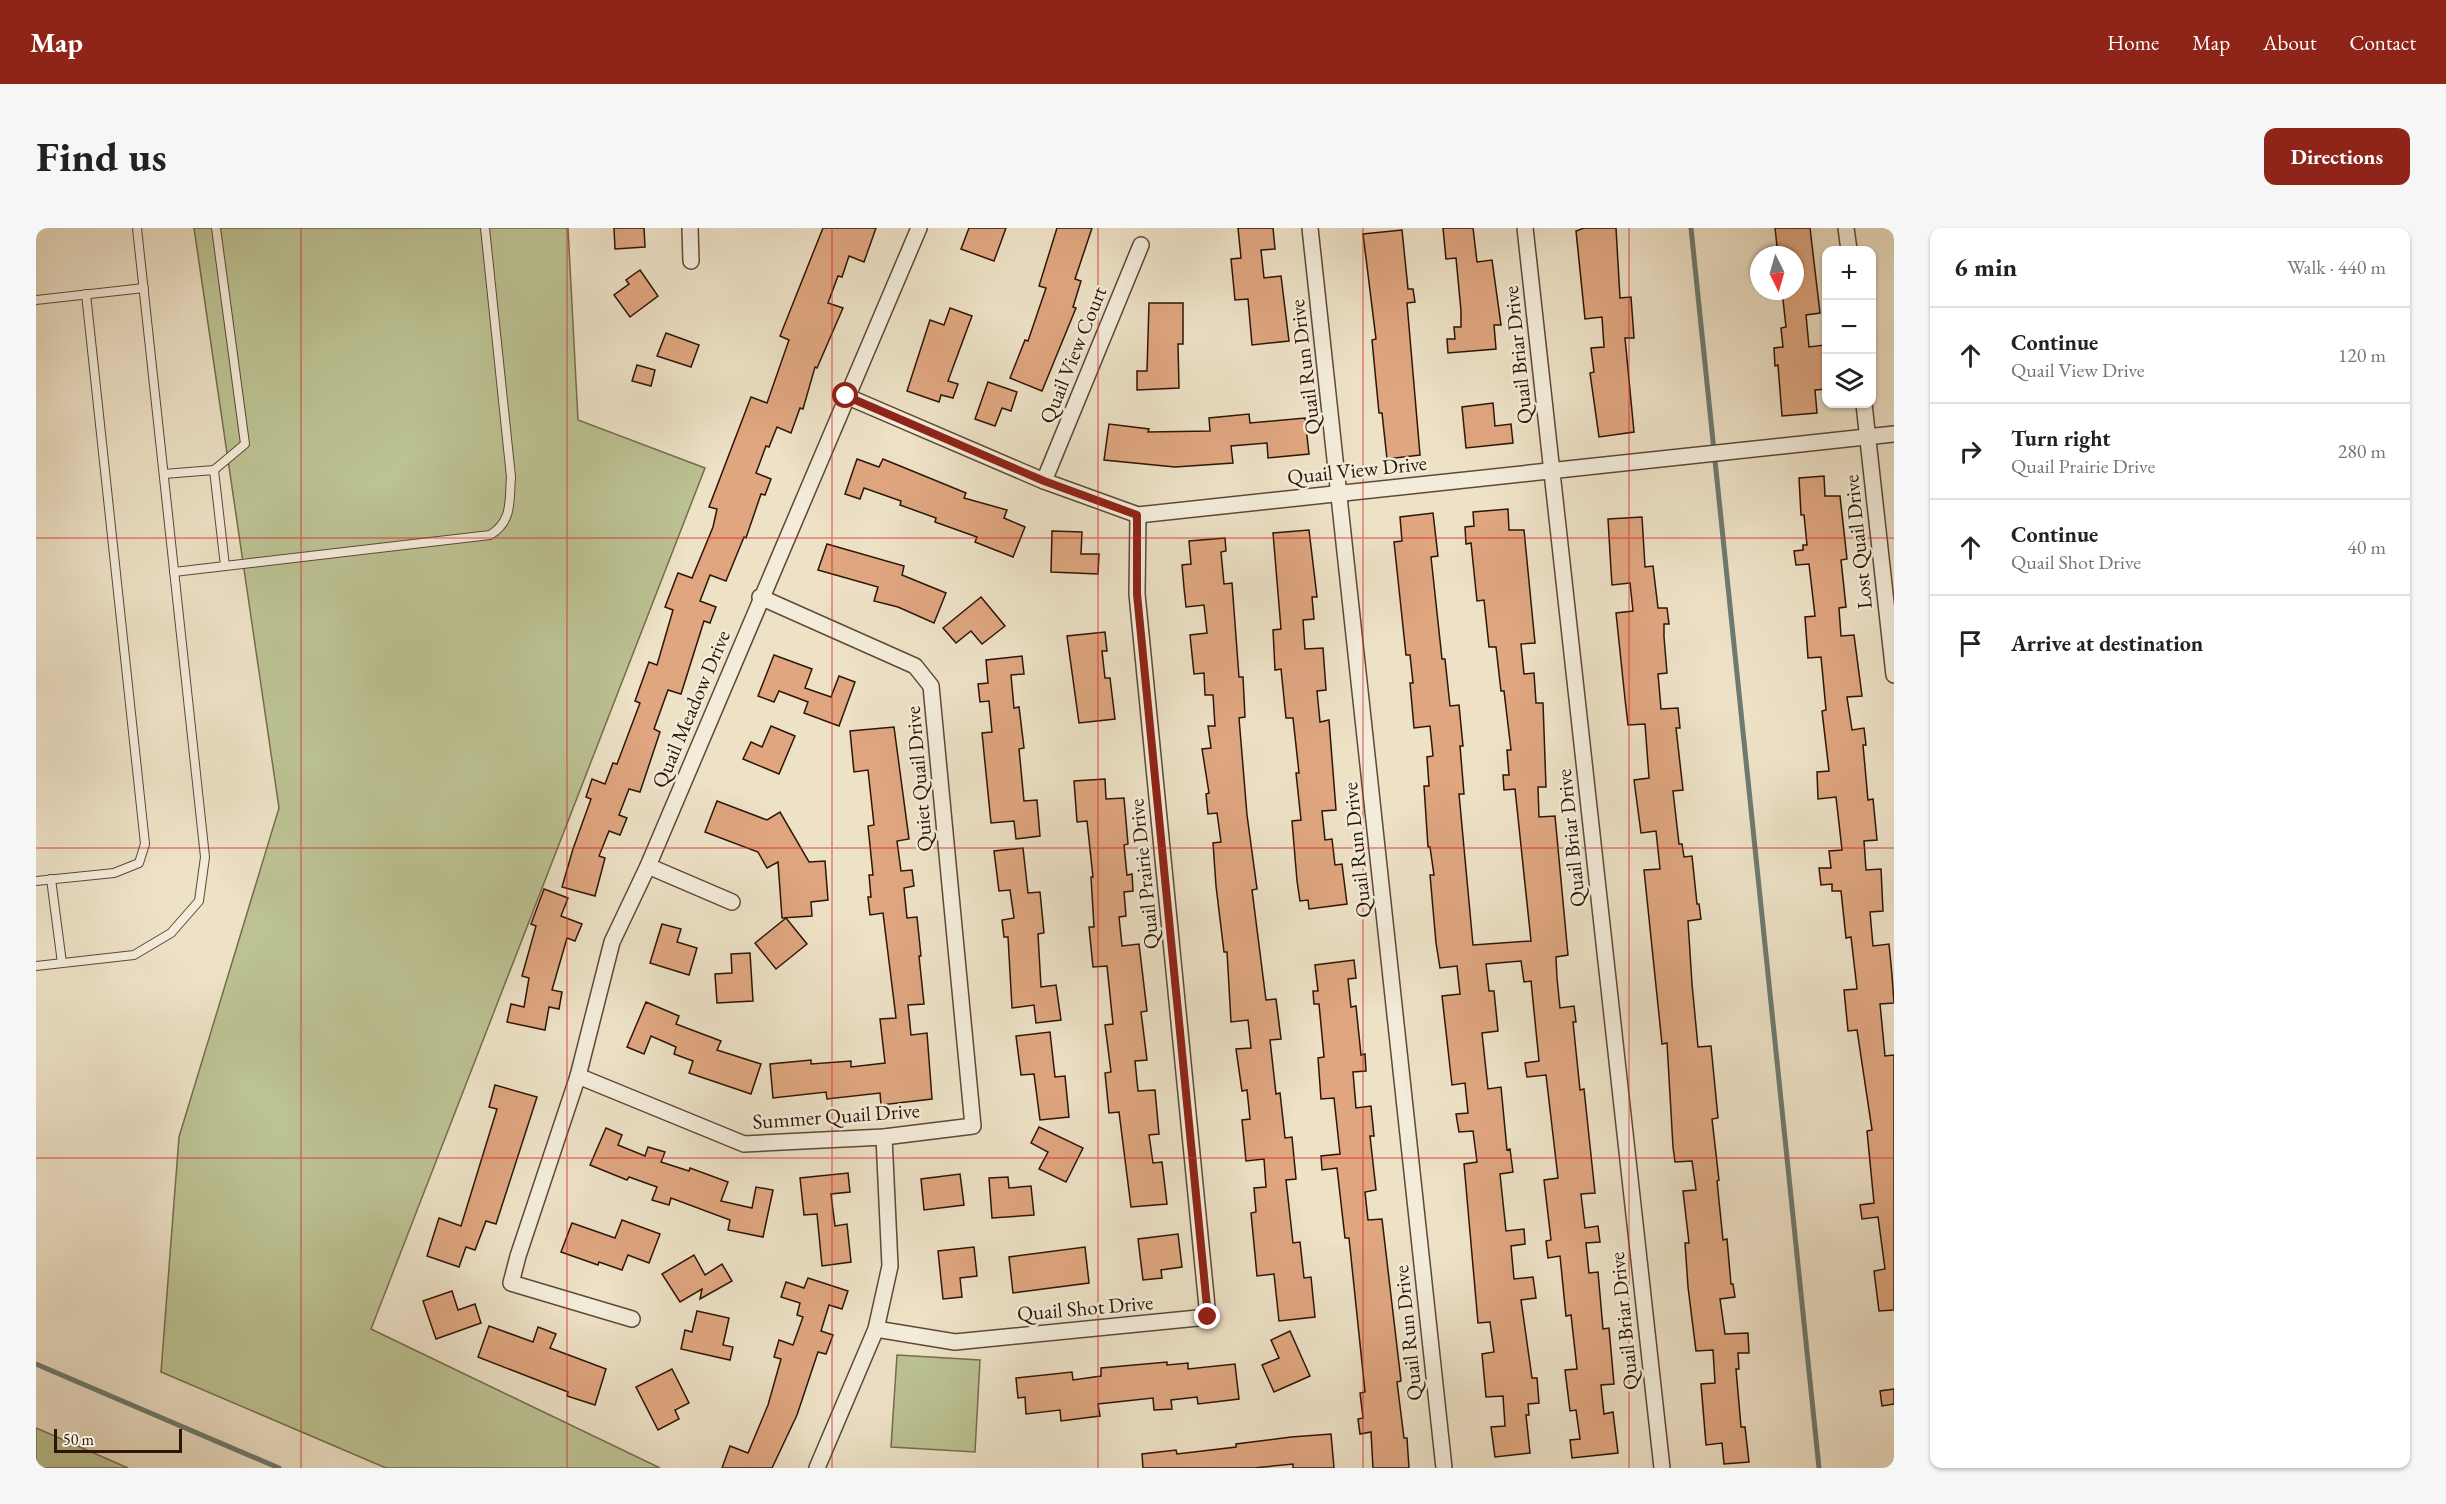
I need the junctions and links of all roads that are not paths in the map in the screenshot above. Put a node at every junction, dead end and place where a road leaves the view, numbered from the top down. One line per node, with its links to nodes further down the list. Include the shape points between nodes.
1 (137, 228): 12 (lane)
2 (216, 228): 19 (lane, via 245,444)
3 (485, 228): 25 (lane, via 511,477 508,516 501,528 490,535)
4 (690, 228): 11 (street)
5 (919, 228): 15 (street, Quail Meadow Drive)
6 (1310, 228): 23 (street, Quail Run Drive)
7 (1525, 228): 20 (street, Quail Briar Drive)
8 (1846, 228): 10 (street)
9 (1141, 245): 22 (street, Quail View Court)
10 (1848, 246)
11 (692, 261)
12 (144, 288): 13 (lane); 21 (lane)
13 (86, 294): 14 (lane); 30 (lane, via 145,844 139,863 114,873)
14 (36, 300)
15 (846, 396): 22 (street, Quail View Drive); 27 (street, Quail Meadow Drive)
16 (1864, 408): 18 (street, Lost Quail Drive)
17 (1894, 434): 18 (street, Quail View Drive)
18 (1867, 437): 20 (street, Quail View Drive); 28 (street, Lost Quail Drive)
19 (214, 470): 21 (lane); 25 (lane)
20 (1551, 471): 23 (street, Quail View Drive); 43 (street, Quail Briar Drive)
21 (164, 474): 26 (lane)
22 (1044, 481): 24 (street, Quail View Drive)
23 (1341, 493): 24 (street, Quail View Drive); 42 (street, Quail Run Drive)
24 (1137, 515): 38 (street, Quail Prairie Drive, via 1137,594)
25 (225, 566): 26 (lane)
26 (174, 572): 33 (lane, via 205,857 199,901 171,933 134,956)
27 (760, 597): 29 (street, Quail Meadow Drive); 35 (street, Quiet Quail Drive, via 915,666 931,686)
28 (1894, 675)
29 (648, 866): 32 (street); 36 (street, Quail Meadow Drive, via 612,942)
30 (51, 879): 31 (lane); 33 (lane)
31 (36, 881)
32 (732, 902)
33 (62, 963): 34 (lane)
34 (36, 966)
35 (967, 1062): 37 (street, Summer Quail Drive, via 973,1126)
36 (578, 1076): 37 (street, Summer Quail Drive, via 744,1144); 39 (street, Quail Meadow Drive, via 511,1283)
37 (884, 1137): 40 (street, via 890,1266)
38 (1200, 1228): 40 (street, Quail Shot Drive, via 1208,1317 955,1342)
39 (632, 1319)
40 (876, 1329): 41 (street)
41 (817, 1468)
42 (1444, 1468)
43 (1662, 1468)

